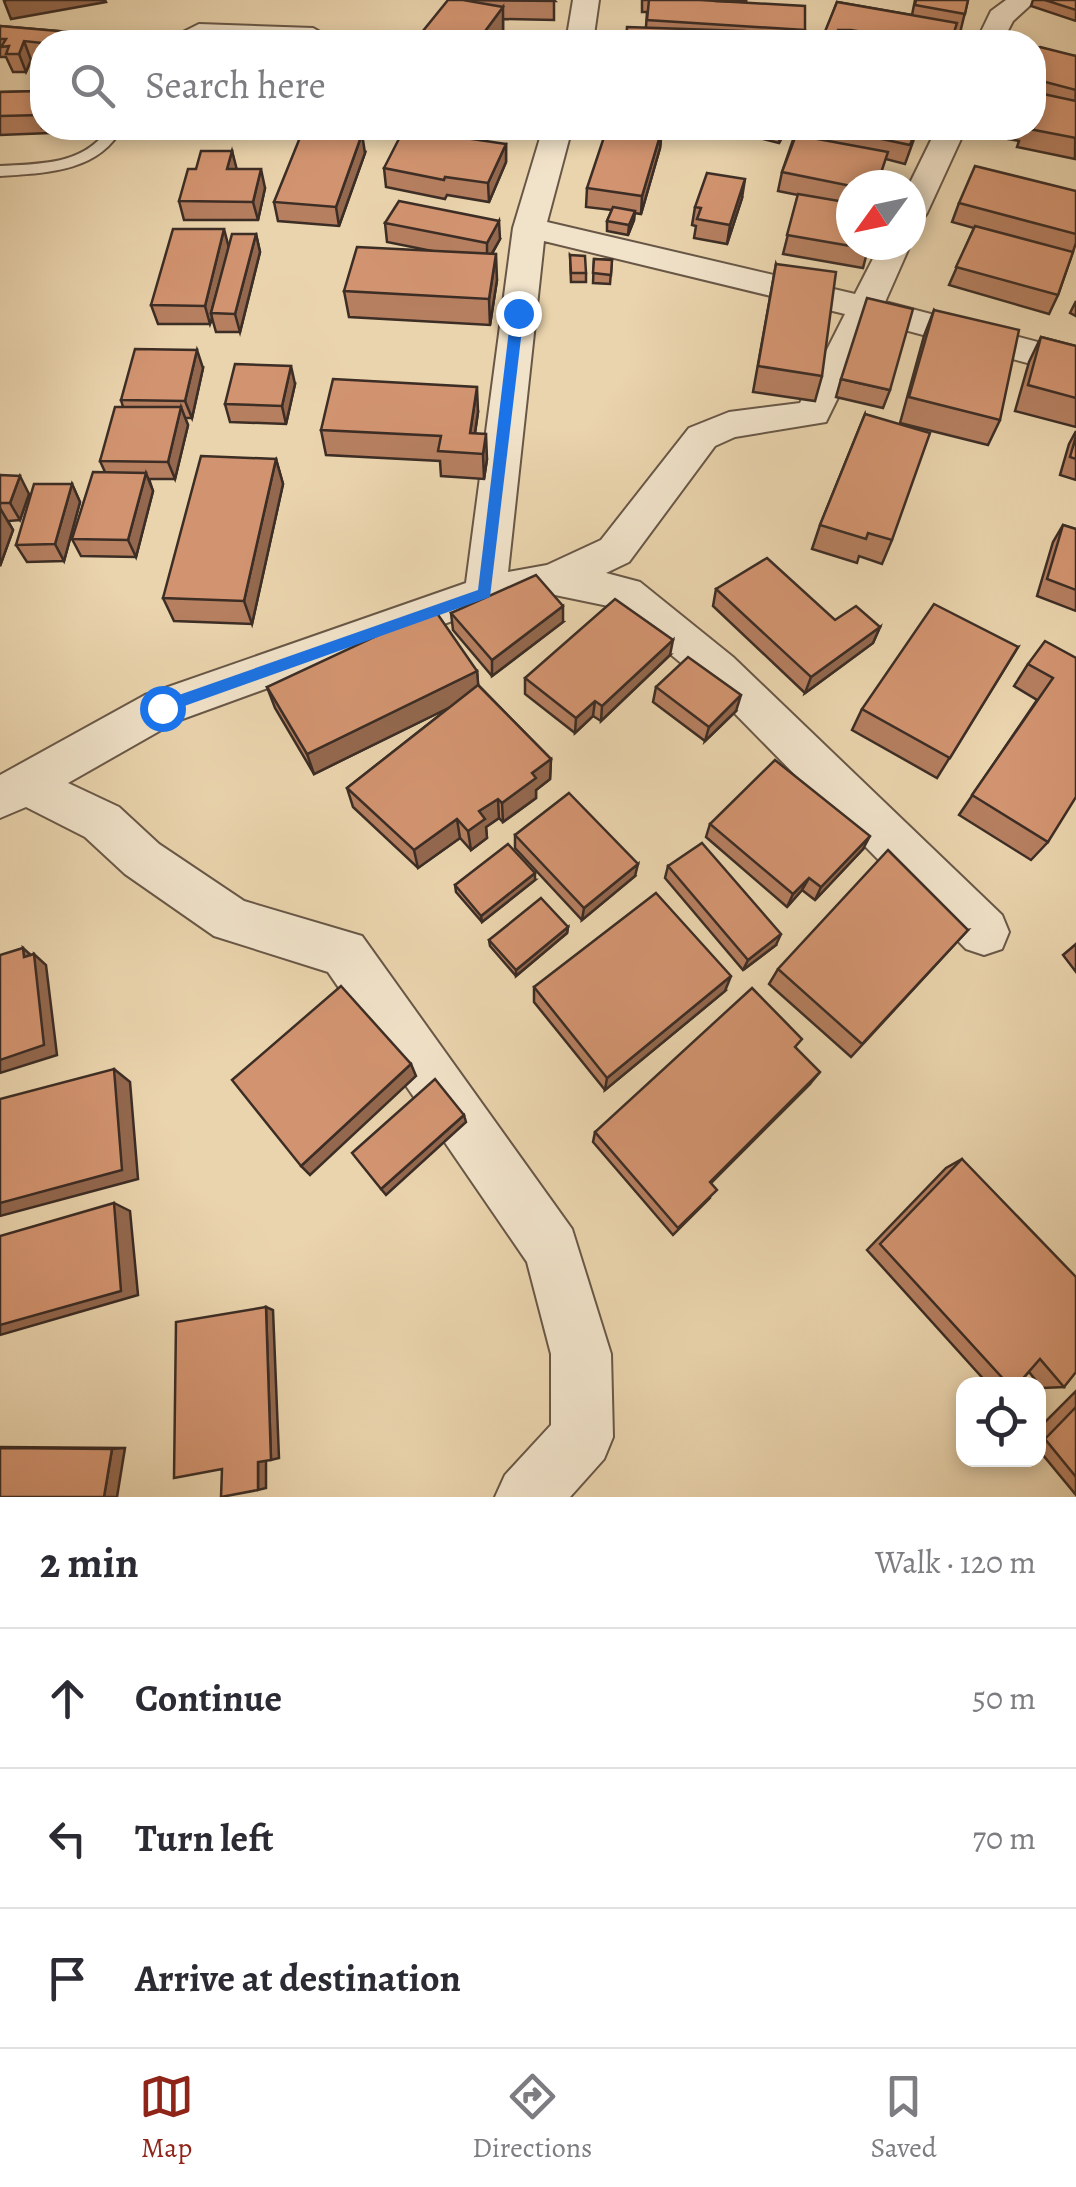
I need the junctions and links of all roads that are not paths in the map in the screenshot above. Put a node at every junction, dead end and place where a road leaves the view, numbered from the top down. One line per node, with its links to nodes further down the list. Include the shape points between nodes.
1 (586, 0): 5 (street)
2 (1024, 0): 6 (street, via 1000,17)
3 (195, 30): 4 (lane)
4 (256, 30)
5 (582, 30)
6 (994, 30)
7 (110, 140): 10 (lane, via 87,157)
8 (553, 140): 12 (street)
9 (945, 140): 11 (street)
10 (0, 171)
11 (926, 181)
12 (529, 228): 14 (street); 17 (street)
13 (889, 260): 14 (street)
14 (866, 308): 15 (street); 16 (street, via 813,413 719,426 702,437 615,551)
15 (1076, 364)
16 (555, 579): 17 (street); 19 (street, via 625,594 702,656)
17 (485, 593): 18 (street, via 162,708)
18 (13, 791): 20 (street, via 102,822 142,859 230,920 344,953 552,1249 581,1354 582,1438)
19 (984, 932)
20 (527, 1497)

